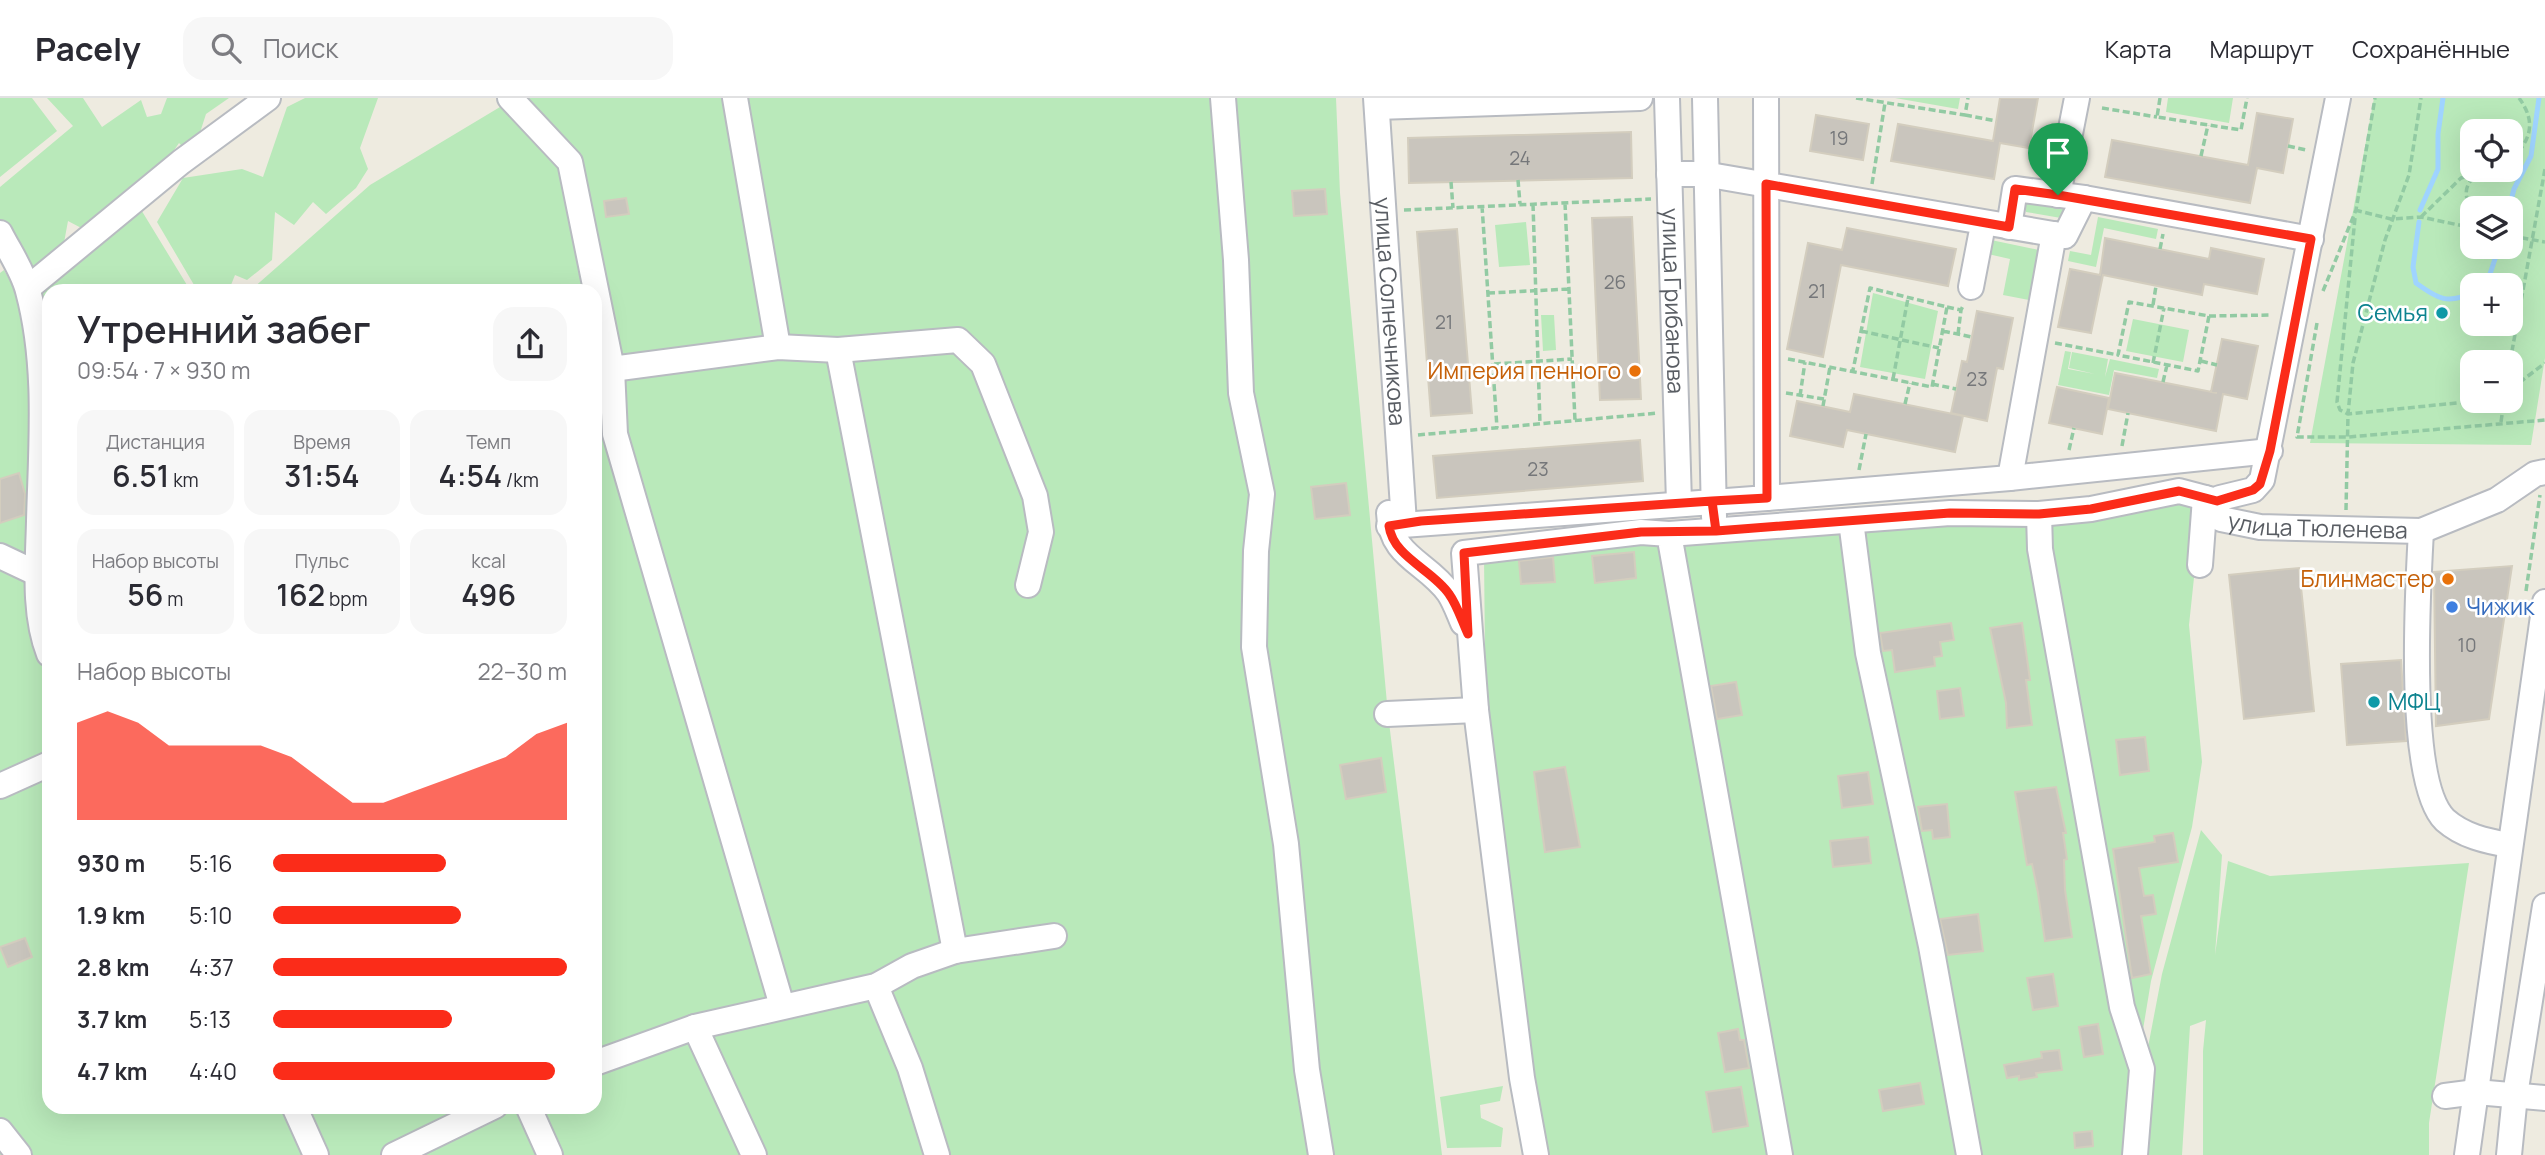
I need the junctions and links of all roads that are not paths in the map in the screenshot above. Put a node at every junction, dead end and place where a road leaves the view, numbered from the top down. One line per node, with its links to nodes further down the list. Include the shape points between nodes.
1 (268, 98): 24 (street, via 181,162)
2 (510, 98): 22 (street, via 570,162)
3 (735, 98): 26 (street)
4 (1223, 98): 77 (street, via 1241,393 1262,494 1254,647 1286,844 1307,1070)
5 (1640, 98): 11 (street)
6 (1667, 98): 12 (street, улица Грибанова)
7 (1705, 98): 13 (street, улица Грибанова)
8 (1766, 98): 14 (street)
9 (2077, 98): 15 (street)
10 (2338, 98): 21 (street)
11 (1376, 103): 40 (street, улица Солнечникова, via 1400,469)
12 (1669, 174): 13 (street); 37 (street, улица Грибанова)
13 (1704, 174): 14 (street); 36 (street, улица Грибанова)
14 (1766, 184): 17 (street); 34 (street)
15 (2058, 195): 16 (street); 17 (street, via 2015,189)
16 (2084, 198): 19 (street, via 2065,236); 21 (street)
17 (2009, 227): 19 (street)
18 (0, 233): 24 (street)
19 (2053, 234): 32 (street)
20 (1981, 235): 23 (street)
21 (2311, 239): 30 (street)
22 (595, 284)
23 (1971, 287)
24 (28, 288): 29 (street)
25 (602, 320): 28 (street)
26 (778, 347): 27 (street); 28 (street)
27 (838, 350): 47 (street, via 958,340 984,363 1035,496 1041,532); 58 (street)
28 (612, 369): 60 (street, via 615,434)
29 (42, 381)
30 (2270, 451): 32 (street); 35 (street, улица Тюленева, via 2260,484 2253,490)
31 (2545, 472): 42 (street, улица Тюленева, via 2497,500)
32 (2010, 478): 34 (street)
33 (42, 482): 46 (street)
34 (1767, 498): 36 (street)
35 (2211, 500): 38 (street, via 2179,491); 42 (street, улица Тюленева, via 2221,519 2247,525); 45 (street)
36 (1712, 501): 37 (street); 41 (street, улица Грибанова)
37 (1679, 503): 40 (street)
38 (2039, 514): 39 (street, via 1950,513); 81 (street, via 2040,549 2122,1007 2142,1069)
39 (1851, 521): 41 (street); 80 (street, via 1868,653 1931,946)
40 (1397, 524): 49 (street, via 1390,533 1406,555 1450,594)
41 (1716, 531): 43 (street)
42 (2421, 531): 55 (street, via 2414,652 2426,778 2444,819 2477,840)
43 (1669, 534): 49 (street, via 1641,532 1464,553); 79 (street)
44 (0, 556): 46 (street)
45 (2200, 565)
46 (38, 574): 50 (street)
47 (1028, 585)
48 (2545, 602): 55 (street)
49 (1468, 634): 51 (street)
50 (42, 635)
51 (1476, 710): 52 (street); 78 (street)
52 (1387, 714)
53 (42, 767): 54 (street)
54 (0, 786)
55 (2509, 845): 63 (street)
56 (2545, 906): 65 (street)
57 (1054, 936): 58 (street)
58 (955, 951): 59 (street, via 912,966)
59 (876, 986): 60 (street); 76 (street, via 910,1068)
60 (782, 1006): 61 (street)
61 (695, 1027): 62 (street); 75 (street)
62 (602, 1060)
63 (2476, 1092): 64 (street); 65 (street); 82 (street)
64 (2445, 1096)
65 (2515, 1096): 66 (street); 83 (street)
66 (2545, 1098)
67 (298, 1114): 72 (street)
68 (479, 1114): 73 (street)
69 (531, 1114): 74 (street)
70 (0, 1131): 71 (street)
71 (19, 1155)
72 (316, 1155)
73 (394, 1155)
74 (550, 1155)
75 (754, 1155)
76 (937, 1155)
77 (1321, 1155)
78 (1536, 1155)
79 (1780, 1155)
80 (1969, 1155)
81 (2135, 1155)
82 (2468, 1155)
83 (2509, 1155)

